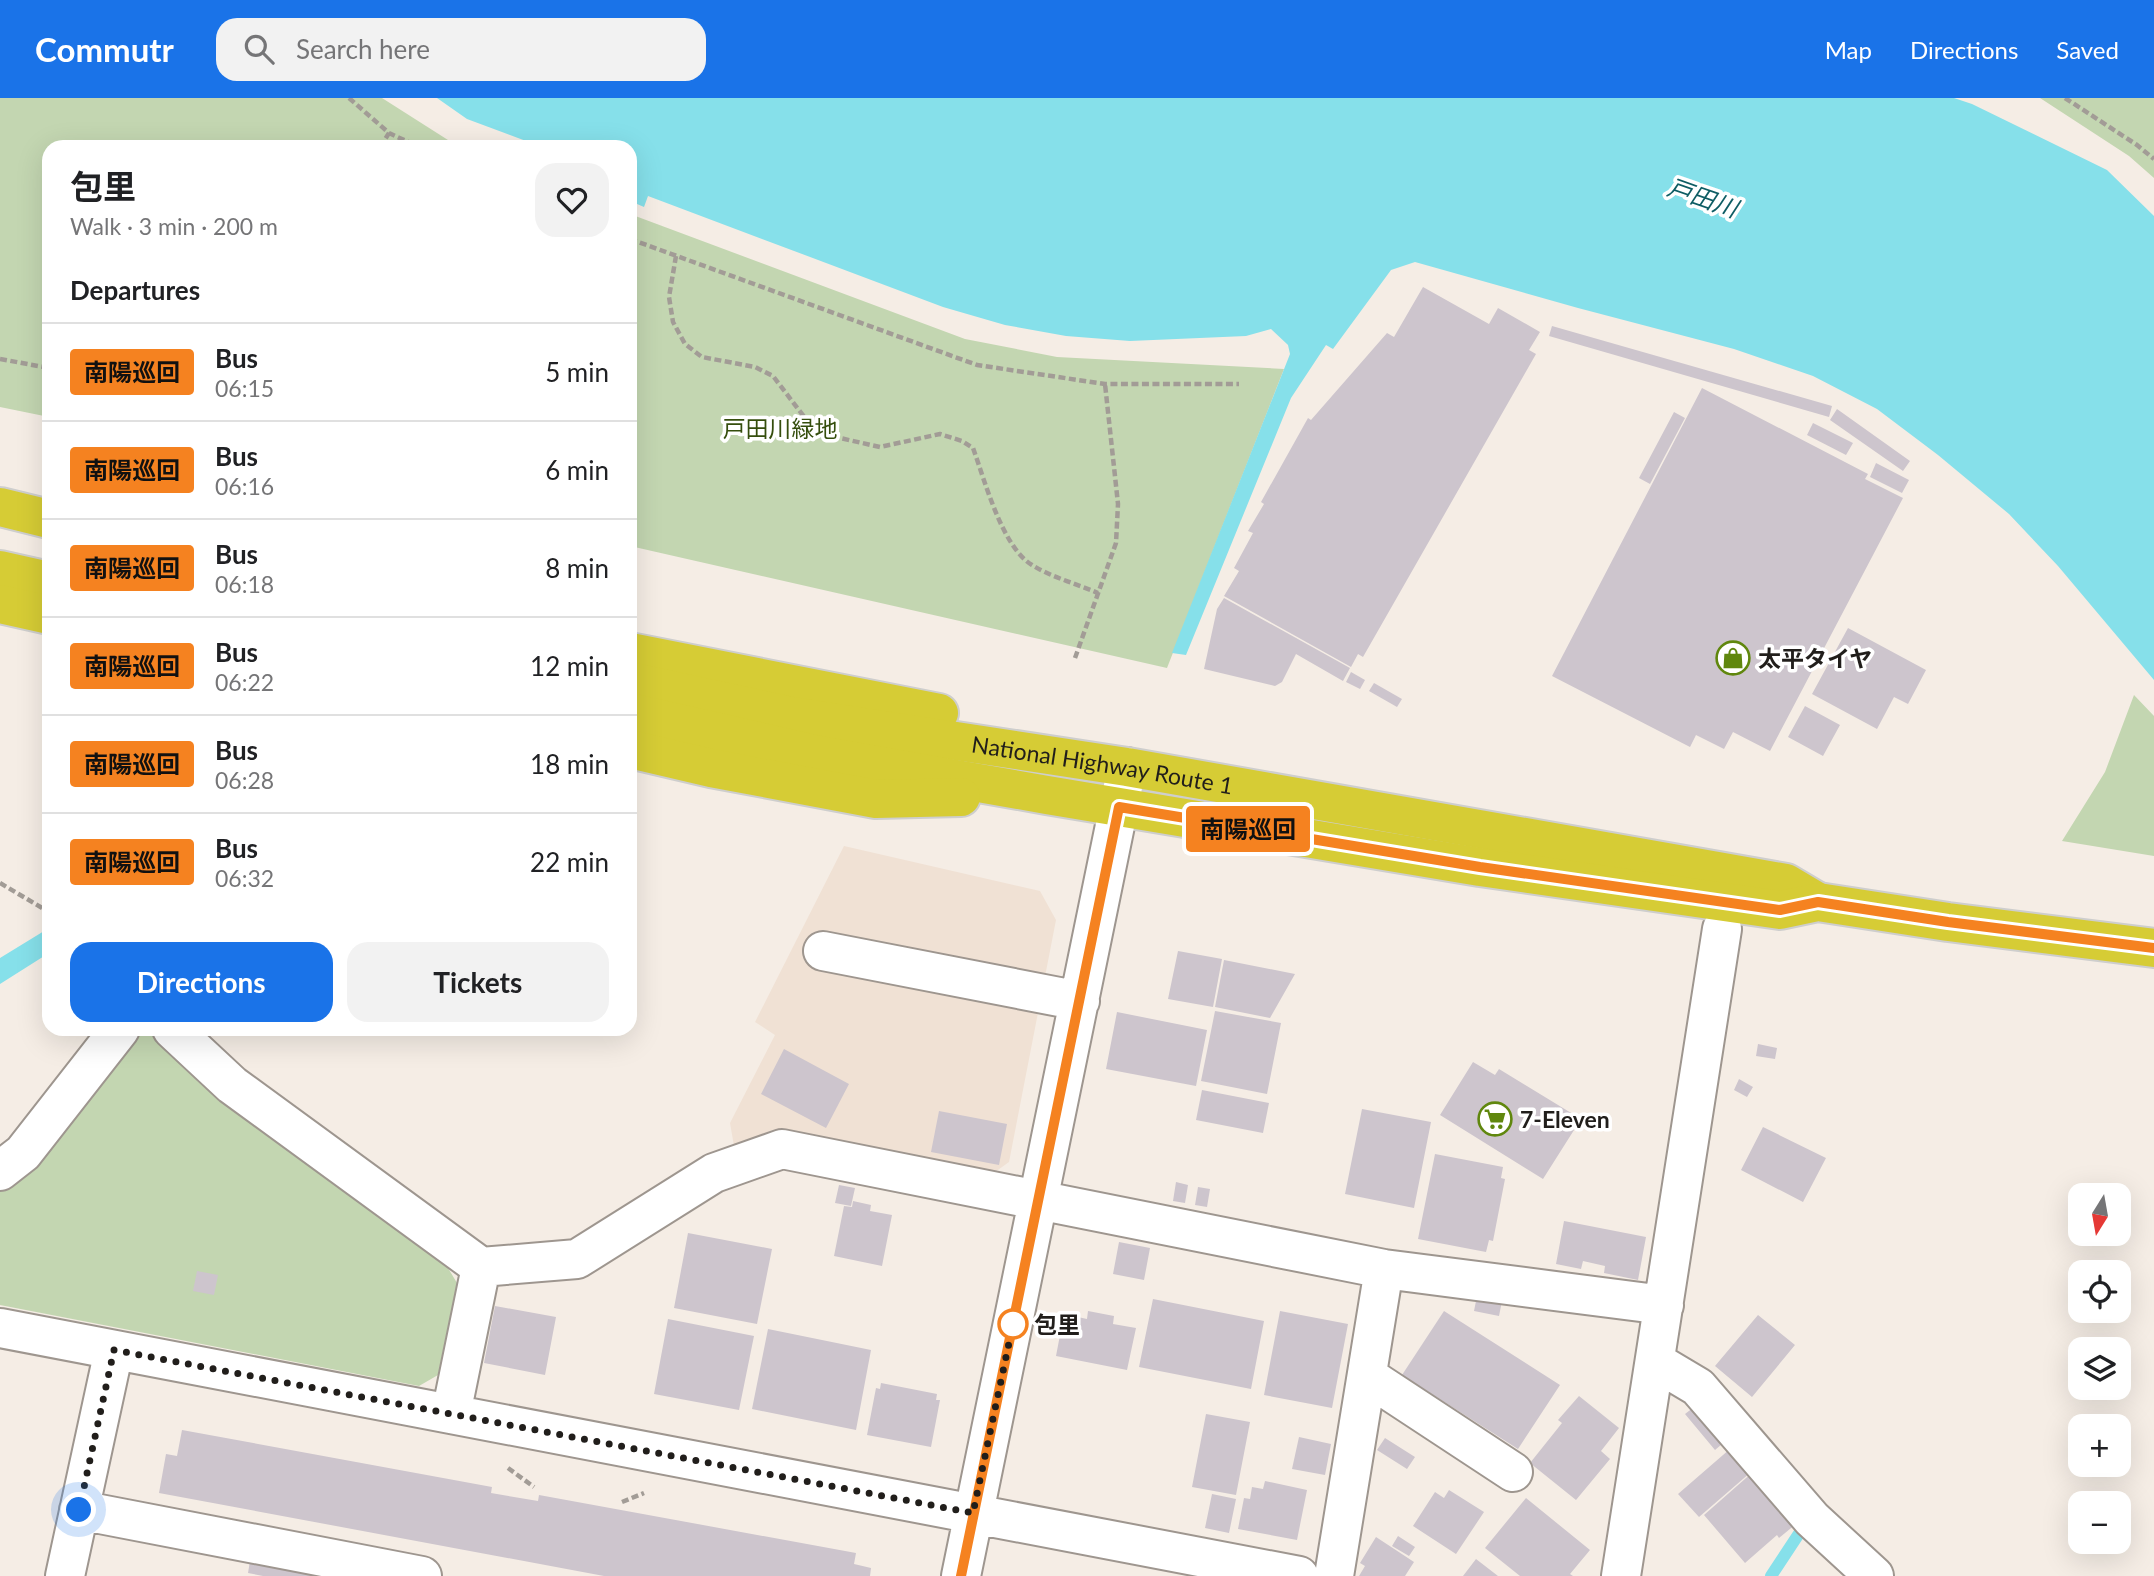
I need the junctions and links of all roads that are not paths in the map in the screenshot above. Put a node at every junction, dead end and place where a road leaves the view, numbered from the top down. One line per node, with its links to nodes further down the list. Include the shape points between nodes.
1 (0, 508): 2 (highway)
2 (42, 517)
3 (0, 545): 4 (highway)
4 (42, 554)
5 (0, 570): 6 (highway)
6 (42, 579)
7 (0, 604): 8 (highway)
8 (42, 613)
9 (637, 653): 17 (highway, via 1400,801)
10 (637, 683): 12 (highway, National Highway Route 1)
11 (637, 713): 12 (highway, National Highway Route 1)
12 (789, 731): 14 (highway, National Highway Route 1); 15 (highway, National Highway Route 1, via 820,755)
13 (637, 751): 15 (highway, via 876,799)
14 (1127, 767): 16 (street); 17 (highway, National Highway Route 1)
15 (1047, 795): 16 (highway, National Highway Route 1)
16 (1119, 807): 18 (highway, National Highway Route 1, via 1480,867 1780,910); 22 (street)
17 (1423, 819): 18 (highway, National Highway Route 1, via 1786,883)
18 (1818, 902): 20 (highway, National Highway Route 1)
19 (1722, 929): 29 (street)
20 (2154, 948)
21 (823, 951): 22 (street)
22 (1080, 1001): 26 (street)
23 (115, 1036): 25 (street, via 23,1153)
24 (180, 1036): 27 (street, via 232,1085)
25 (0, 1171)
26 (1039, 1201): 27 (street, via 782,1149 714,1173 577,1259); 28 (street); 37 (street)
27 (481, 1267): 34 (street)
28 (1384, 1269): 29 (street); 33 (street)
29 (1664, 1305): 32 (street)
30 (0, 1328): 31 (street)
31 (114, 1350): 34 (street); 36 (street)
32 (1656, 1362): 43 (street); 44 (street, via 1698,1387 1812,1519)
33 (1367, 1376): 35 (street); 42 (street)
34 (451, 1414): 37 (street)
35 (1513, 1472)
36 (79, 1510): 38 (street); 39 (street)
37 (973, 1513): 40 (street); 41 (street)
38 (65, 1576)
39 (422, 1576)
40 (961, 1576)
41 (1299, 1576)
42 (1334, 1576)
43 (1621, 1576)
44 (1874, 1576)

